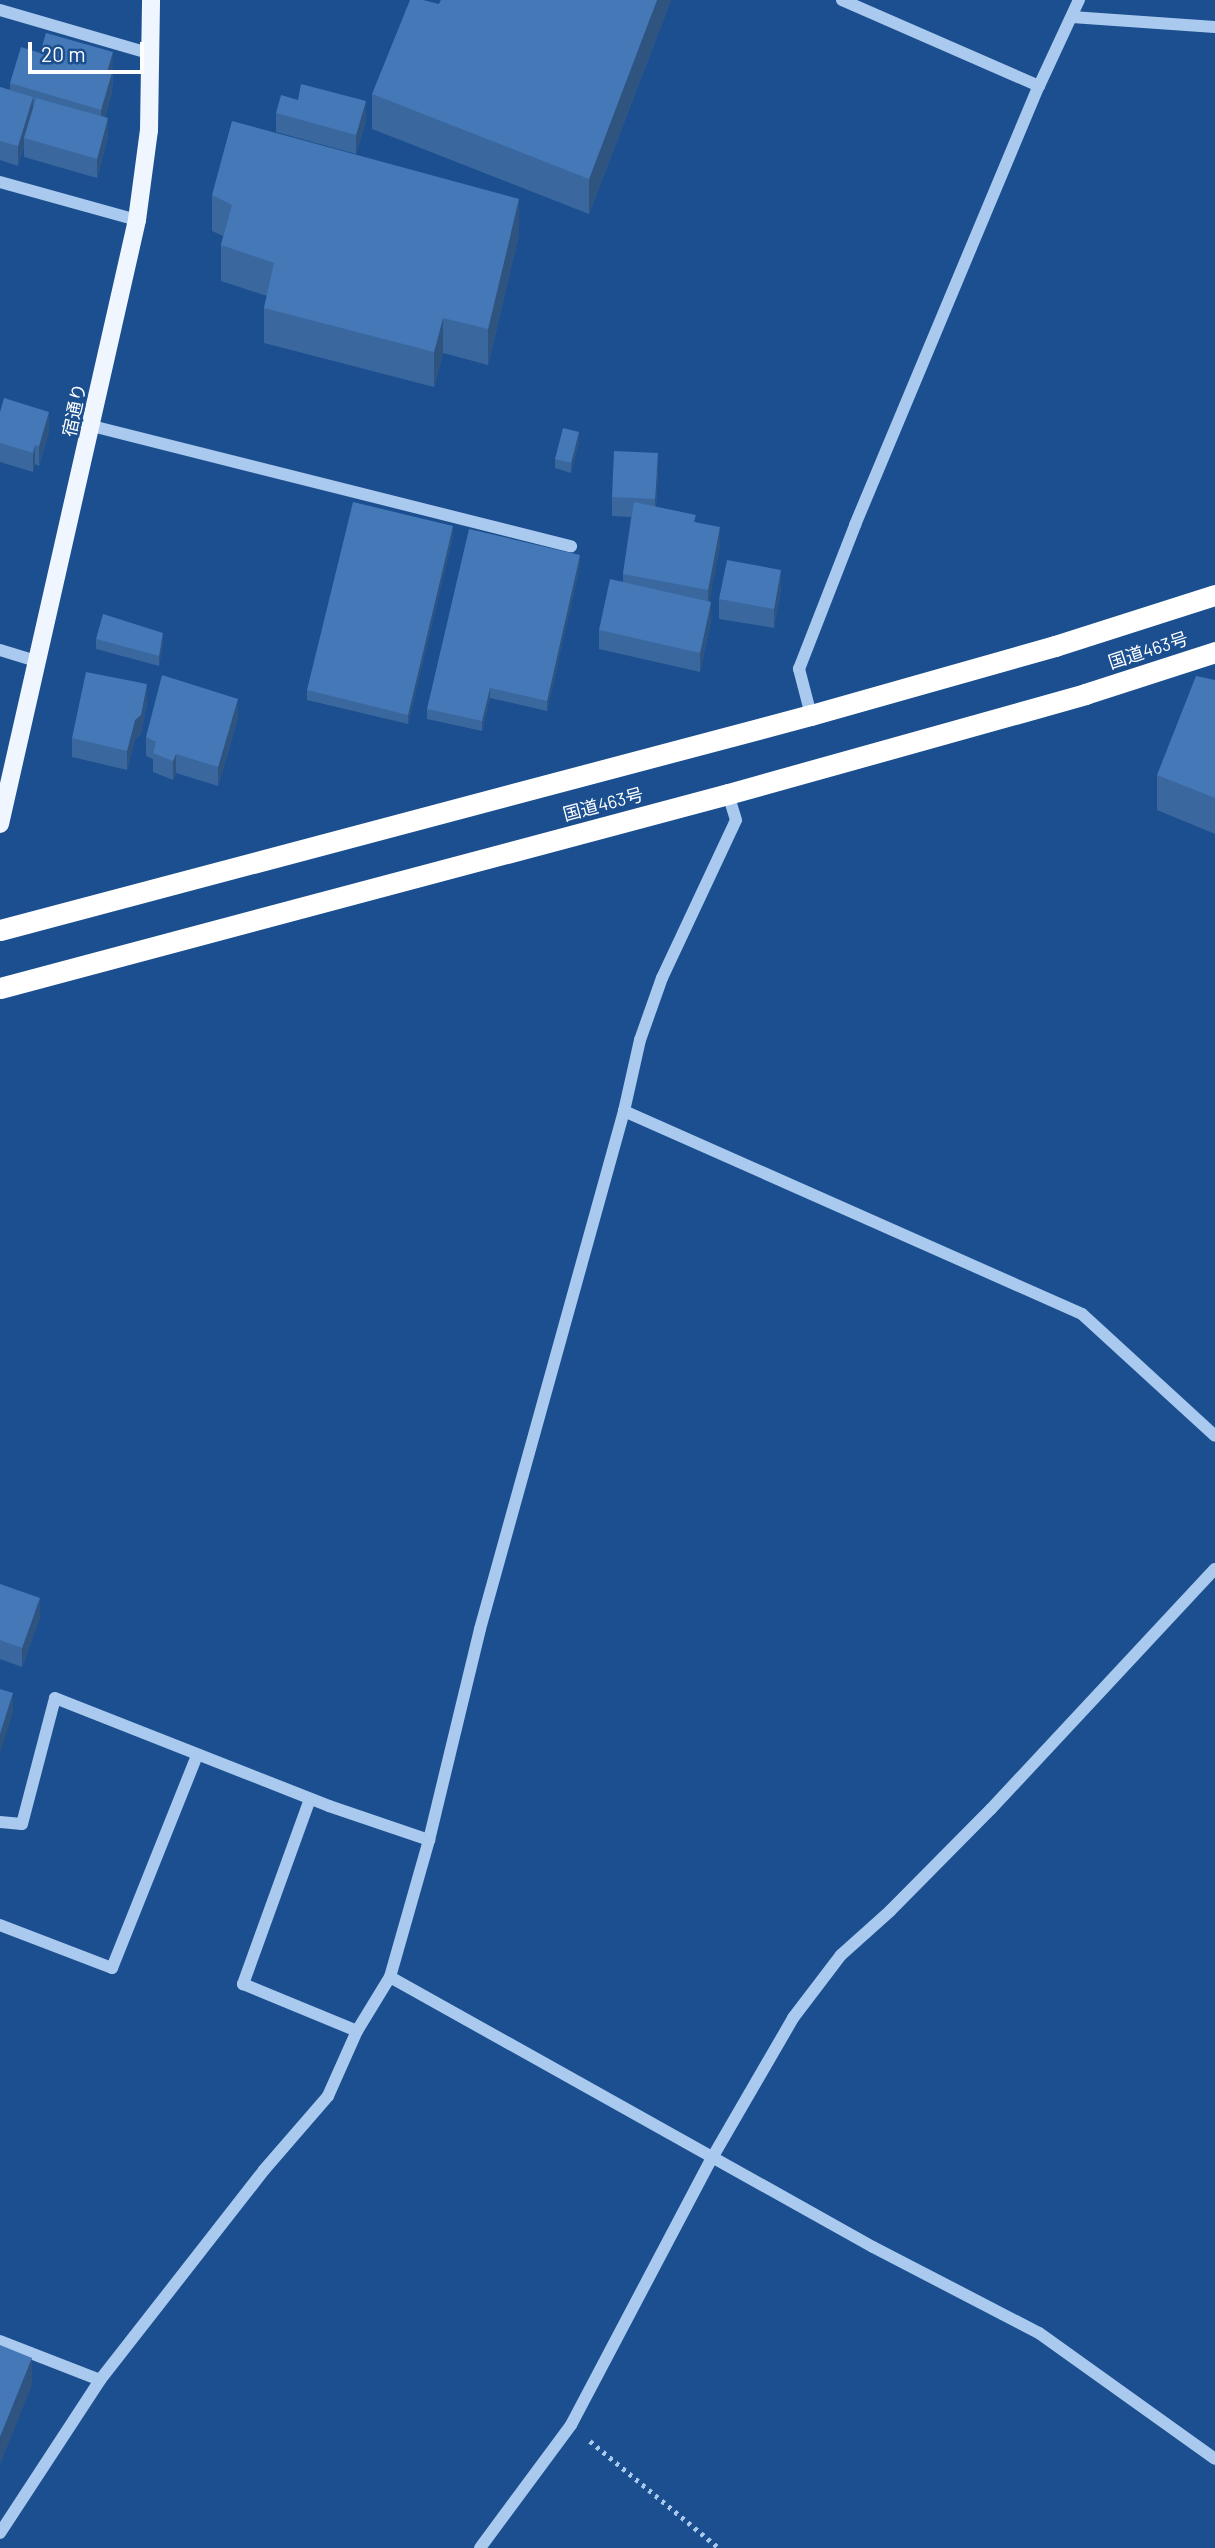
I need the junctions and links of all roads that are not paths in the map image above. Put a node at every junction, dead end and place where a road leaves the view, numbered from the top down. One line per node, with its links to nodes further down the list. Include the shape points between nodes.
1 (151, 0): 7 (main road, 宿通り)
2 (842, 0): 8 (street)
3 (1079, 0): 5 (street)
4 (0, 10): 7 (street)
5 (1072, 17): 6 (street); 8 (street)
6 (1215, 27)
7 (151, 54): 10 (main road, 宿通り, via 149,130)
8 (1039, 86): 17 (street, via 799,669)
9 (0, 182): 10 (street)
10 (137, 220): 11 (main road, 宿通り)
11 (92, 426): 12 (street); 16 (main road, 宿通り)
12 (572, 546)
13 (1215, 595): 17 (highway, 国道463号)
14 (0, 650): 16 (street)
15 (1215, 652): 18 (highway, 国道463号, via 1085,694)
16 (39, 662): 19 (main road, 宿通り)
17 (811, 715): 20 (highway, 国道463号)
18 (728, 794): 21 (highway, 国道463号); 22 (street, via 736,820 662,978 640,1040)
19 (0, 824)
20 (0, 930)
21 (0, 988)
22 (624, 1111): 23 (street, via 1082,1314); 28 (street, via 484,1616)
23 (1215, 1436)
24 (1215, 1569): 32 (street, via 990,1809 841,1955 793,2018)
25 (197, 1755): 26 (street); 27 (street, via 55,1698 22,1824); 29 (street, via 112,1968)
26 (310, 1799): 28 (street); 31 (street, via 243,1984)
27 (0, 1822)
28 (429, 1840): 30 (street)
29 (0, 1925)
30 (390, 1977): 31 (street); 32 (street)
31 (357, 2031): 34 (street, via 328,2096)
32 (712, 2158): 35 (street, via 1039,2333); 37 (street, via 570,2425)
33 (0, 2341): 34 (street)
34 (100, 2380): 36 (street)
35 (1215, 2459)
36 (0, 2533)
37 (480, 2548)

